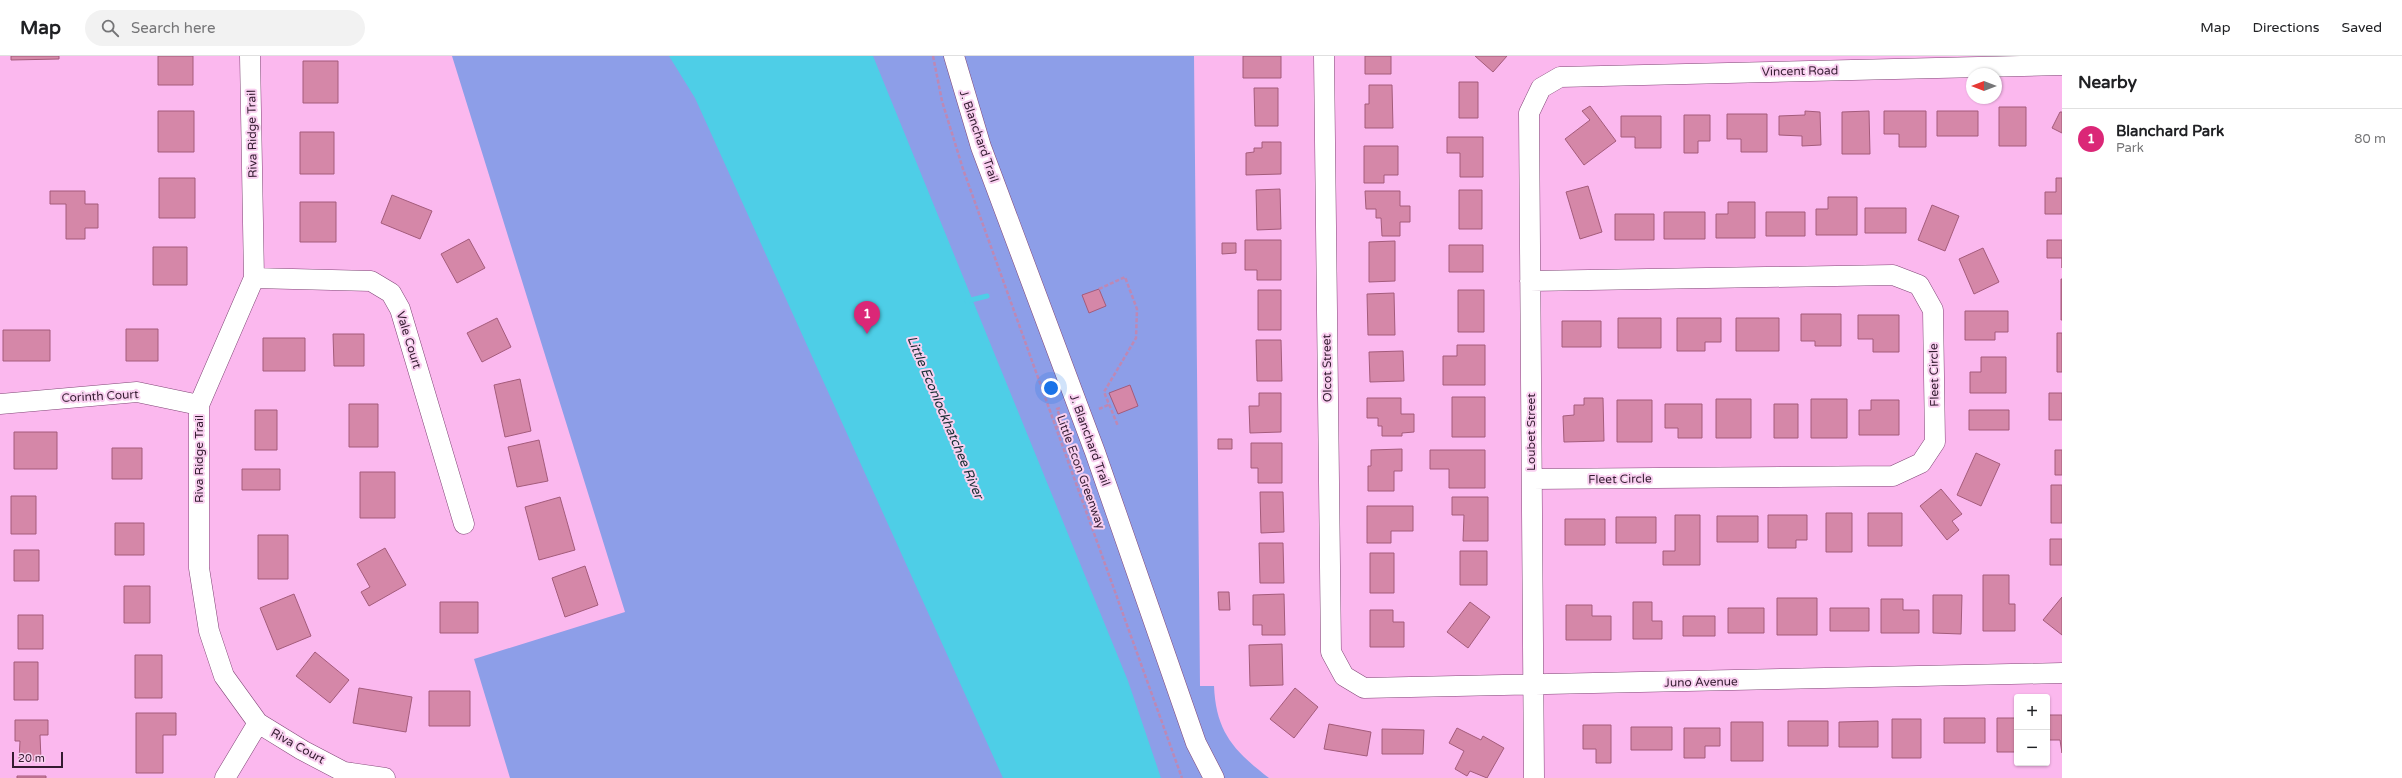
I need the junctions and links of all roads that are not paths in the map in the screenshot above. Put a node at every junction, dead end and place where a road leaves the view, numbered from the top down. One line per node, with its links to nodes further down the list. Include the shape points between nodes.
1 (250, 56): 6 (street, Riva Ridge Trail)
2 (954, 56): 18 (street, J. Blanchard Trail, via 981,147 1095,452 1196,743)
3 (1324, 56): 13 (street, Olcot Street, via 1331,652)
4 (2062, 65): 5 (street, Vincent Road, via 1560,77)
5 (1541, 88): 7 (street, Loubet Street, via 1529,113)
6 (254, 278): 9 (street, Riva Ridge Trail); 11 (street, Vale Court, via 371,281 391,293 400,309)
7 (1530, 281): 10 (street, Loubet Street); 10 (street, Fleet Circle, via 1893,275 1919,285 1933,310 1935,442 1921,463 1894,476)
8 (0, 404): 9 (street, Corinth Court, via 137,392)
9 (199, 405): 15 (street, Riva Ridge Trail, via 199,568 208,631 224,676)
10 (1532, 480): 14 (street, Loubet Street)
11 (464, 524)
12 (2062, 673): 14 (street, Juno Avenue)
13 (1344, 676): 14 (street, Juno Avenue, via 1364,688)
14 (1534, 686): 19 (street, Loubet Street)
15 (258, 723): 16 (street); 17 (street, Riva Court, via 344,772)
16 (225, 778)
17 (385, 778)
18 (1214, 778)
19 (1534, 778)

